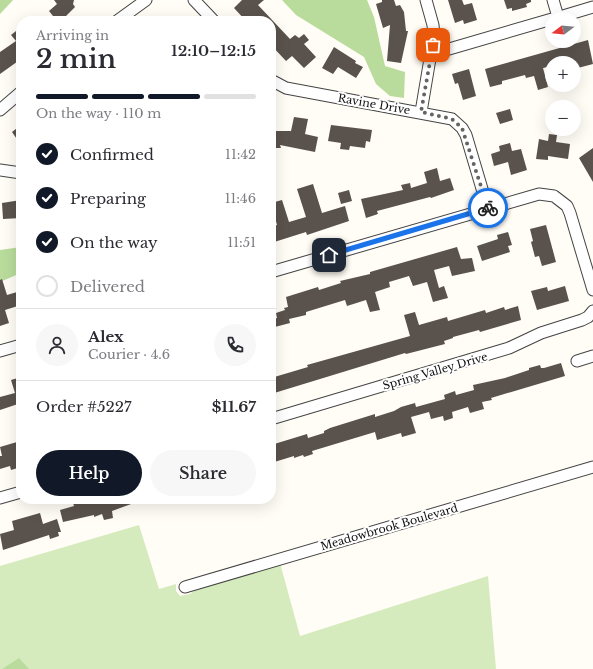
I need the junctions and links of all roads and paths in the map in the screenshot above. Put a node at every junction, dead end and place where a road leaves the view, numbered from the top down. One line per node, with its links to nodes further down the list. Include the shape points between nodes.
1 (146, 0): 8 (street)
2 (194, 0): 9 (street)
3 (426, 0): 11 (street, via 433,25)
4 (553, 0): 6 (street)
5 (593, 7): 7 (street)
6 (554, 12)
7 (577, 12)
8 (124, 16)
9 (209, 16)
10 (545, 22): 11 (street)
11 (432, 54): 15 (street)
12 (276, 83): 15 (street, Ravine Drive, via 286,88)
13 (16, 96): 14 (street)
14 (0, 110)
15 (421, 112): 18 (street, Ravine Drive, via 452,119 462,128)
16 (0, 170): 17 (street)
17 (16, 172)
18 (488, 208): 19 (street); 20 (street, via 539,194 547,194 561,200 570,213)
19 (276, 271)
20 (593, 287)
21 (593, 311): 26 (street, Spring Valley Drive, via 582,320 554,328 502,351)
22 (16, 346): 23 (street)
23 (0, 351)
24 (593, 356): 25 (street)
25 (577, 361)
26 (276, 418)
27 (593, 467): 30 (street, Meadowbrook Boulevard)
28 (16, 493): 29 (street)
29 (0, 498)
30 (185, 587)

